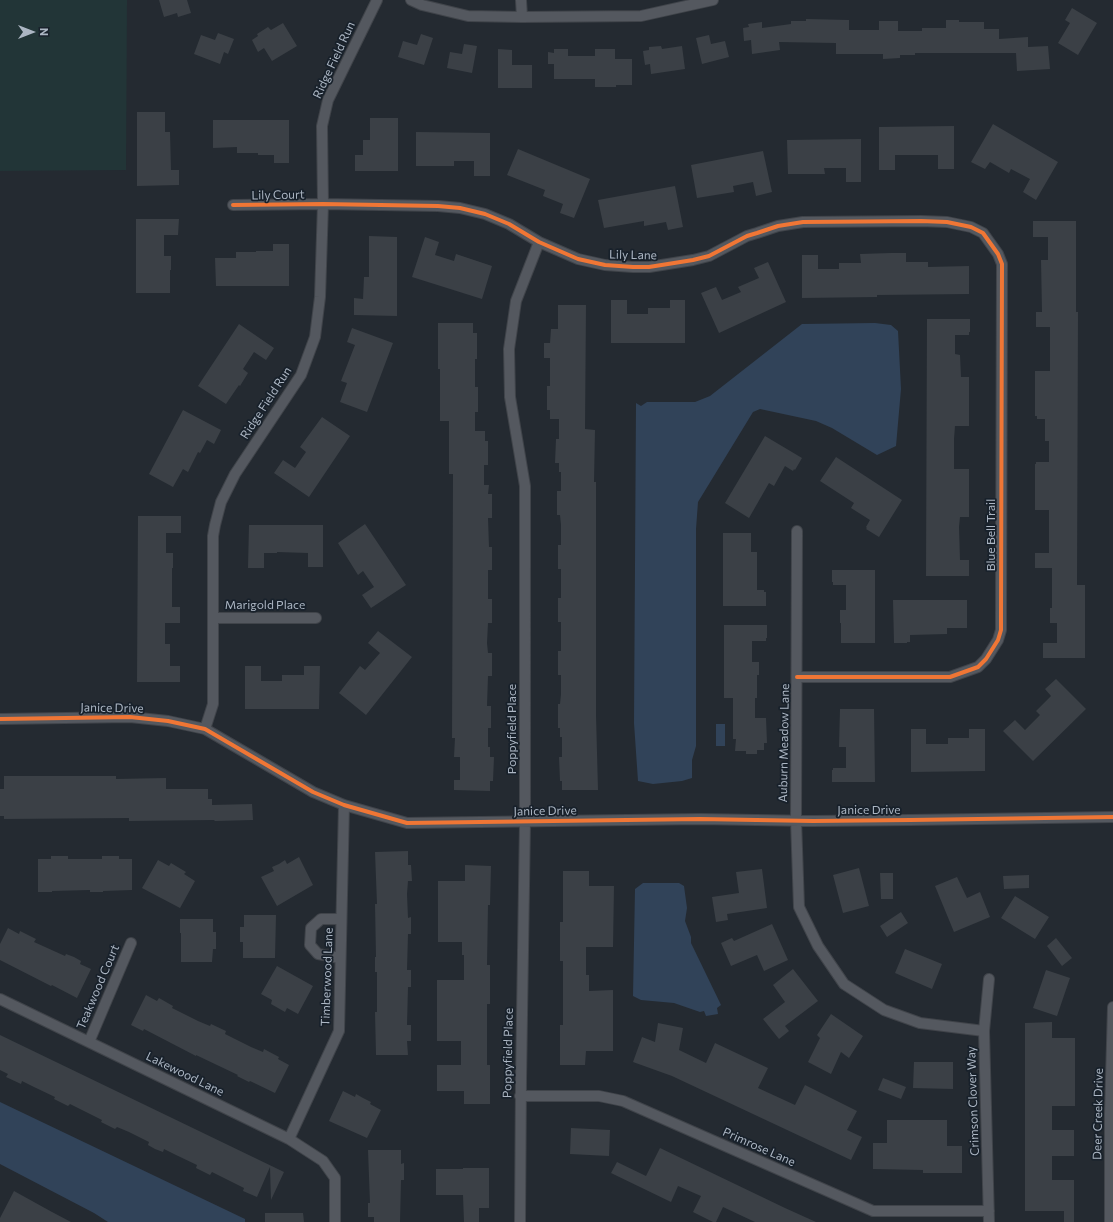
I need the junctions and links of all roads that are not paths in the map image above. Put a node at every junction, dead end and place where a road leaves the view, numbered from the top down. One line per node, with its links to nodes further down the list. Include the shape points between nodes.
1 (377, 0): 6 (street, Ridge Field Run, via 328,100 322,126)
2 (411, 0): 5 (street, via 468,16)
3 (521, 0): 5 (street)
4 (713, 0): 5 (street, via 641,16)
5 (522, 17)
6 (323, 204): 7 (street, Lily Court); 9 (street, Lily Lane, via 460,208 485,214 509,224); 11 (street, Ridge Field Run, via 320,297 315,336 301,374 235,474 221,502 213,536)
7 (233, 205)
8 (971, 227): 9 (street, Lily Lane, via 940,221 804,222 778,226 747,236 708,256 649,267 605,265 584,261); 13 (street, Blue Bell Trail, via 983,234 992,244 1002,264 1001,630 998,640 978,667 950,677)
9 (539, 242): 19 (street, Poppyfield Place, via 516,301 509,349 510,397 525,486)
10 (797, 531): 13 (street, Auburn Meadow Lane)
11 (213, 618): 12 (street, Marigold Place); 15 (street, Ridge Field Run, via 212,704)
12 (316, 618)
13 (797, 677): 18 (street, Auburn Meadow Lane)
14 (0, 720): 15 (street, Janice Drive, via 130,716)
15 (205, 729): 16 (street, Janice Drive, via 313,792)
16 (344, 804): 19 (street, Janice Drive, via 407,823); 20 (street, Timberwood Lane)
17 (1113, 817): 18 (street, Janice Drive)
18 (796, 820): 19 (street, Janice Drive); 26 (street, Auburn Meadow Lane, via 799,907 818,946 844,984 884,1010 920,1023)
19 (525, 822): 28 (street, Poppyfield Place)
20 (341, 919): 22 (street, Timberwood Lane); 22 (street, via 321,919 311,928 310,945 318,954)
21 (131, 943): 27 (street, Teakwood Court)
22 (340, 958): 30 (street, Timberwood Lane, via 339,1031)
23 (989, 979): 26 (street, Crimson Clover Way)
24 (0, 999): 27 (street, Lakewood Lane)
25 (1113, 1007): 29 (street, Deer Creek Drive)
26 (984, 1031): 31 (street, Crimson Clover Way)
27 (90, 1042): 30 (street, Lakewood Lane)
28 (520, 1096): 31 (street, Primrose Lane, via 599,1096 623,1101 873,1211); 33 (street, Poppyfield Place)
29 (1112, 1114): 35 (street, Deer Creek Drive)
30 (289, 1139): 32 (street, Lakewood Lane, via 323,1161 335,1178)
31 (989, 1211): 34 (street, Crimson Clover Way)
32 (335, 1222)
33 (520, 1222)
34 (989, 1222)
35 (1110, 1222)

